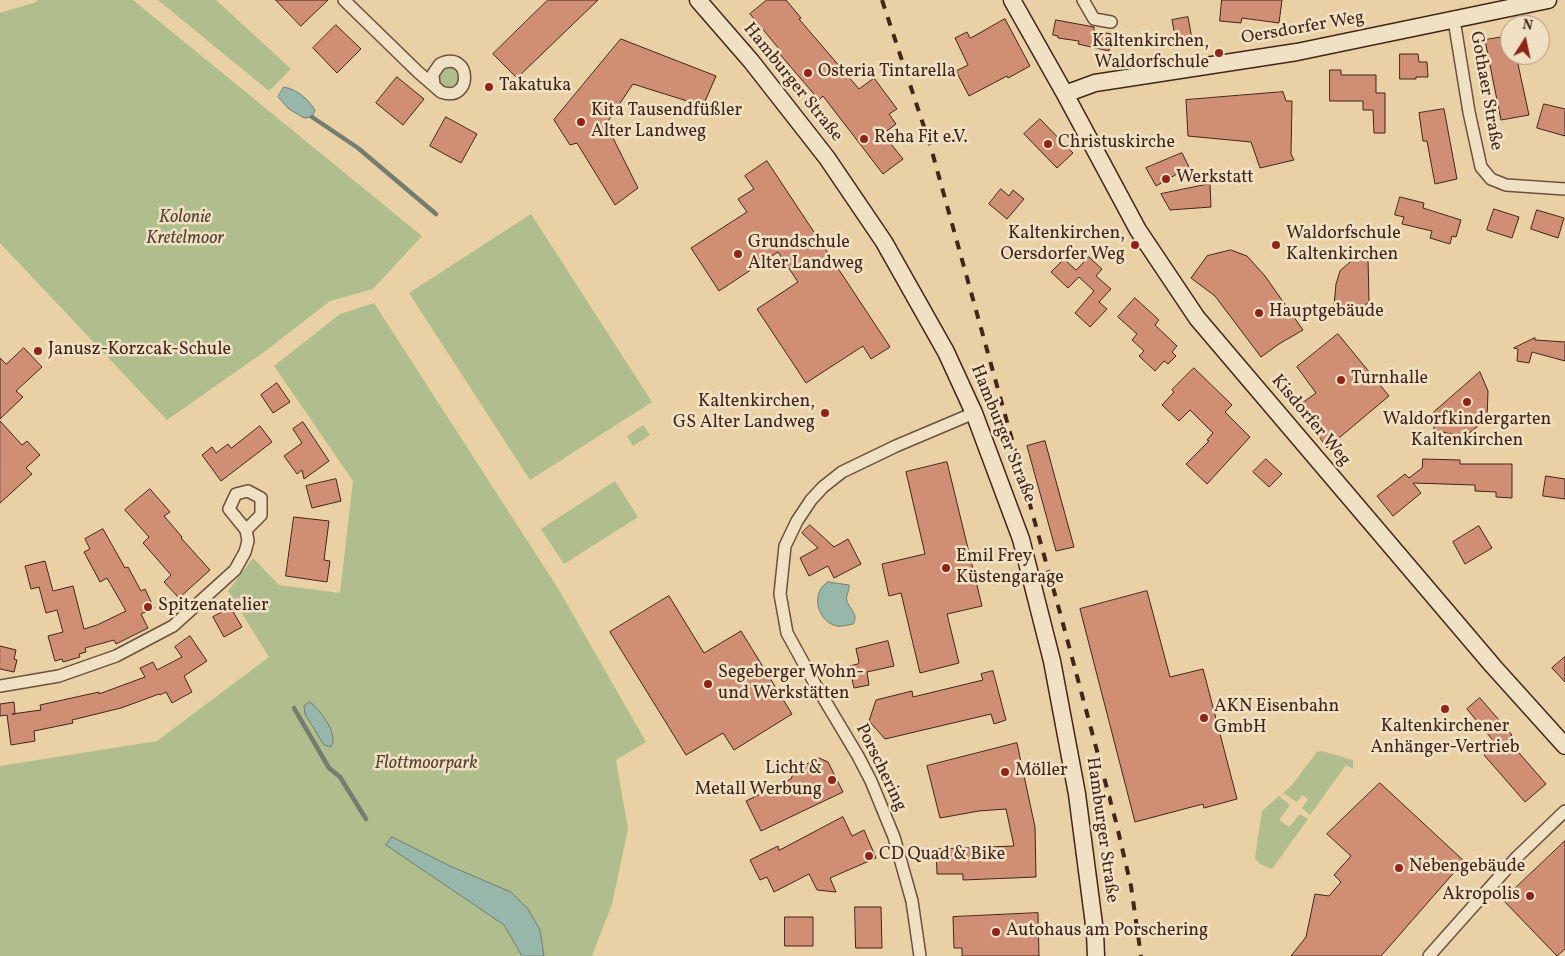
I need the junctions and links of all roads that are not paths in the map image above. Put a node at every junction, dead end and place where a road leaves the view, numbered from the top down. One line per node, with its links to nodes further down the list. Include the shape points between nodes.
1 (344, 0): 8 (street)
2 (698, 0): 11 (street, Hamburger Straße, via 827,158 884,242 946,352)
3 (1012, 0): 9 (street, Kisdorfer Weg)
4 (1083, 0): 7 (street, via 1094,19)
5 (1548, 0): 6 (street, Oersdorfer Weg)
6 (1454, 20): 9 (street, Oersdorfer Weg, via 1297,52 1095,83); 10 (street, Gothaer Straße, via 1481,168 1491,179 1506,185)
7 (1111, 22)
8 (434, 85)
9 (1065, 94): 14 (street, Kisdorfer Weg, via 1138,230 1197,318)
10 (1565, 189)
11 (974, 413): 16 (street, Porschering, via 842,472 823,487 797,521 785,546 780,594 787,633 858,756 890,829 912,901); 17 (street, Hamburger Straße, via 1021,539 1052,661 1078,794)
12 (246, 530): 13 (street, via 245,552 235,570 173,626 108,659 59,676)
13 (0, 686)
14 (1565, 746)
15 (1565, 811): 18 (street, via 1517,857)
16 (920, 956)
17 (1096, 956)
18 (1429, 956)

